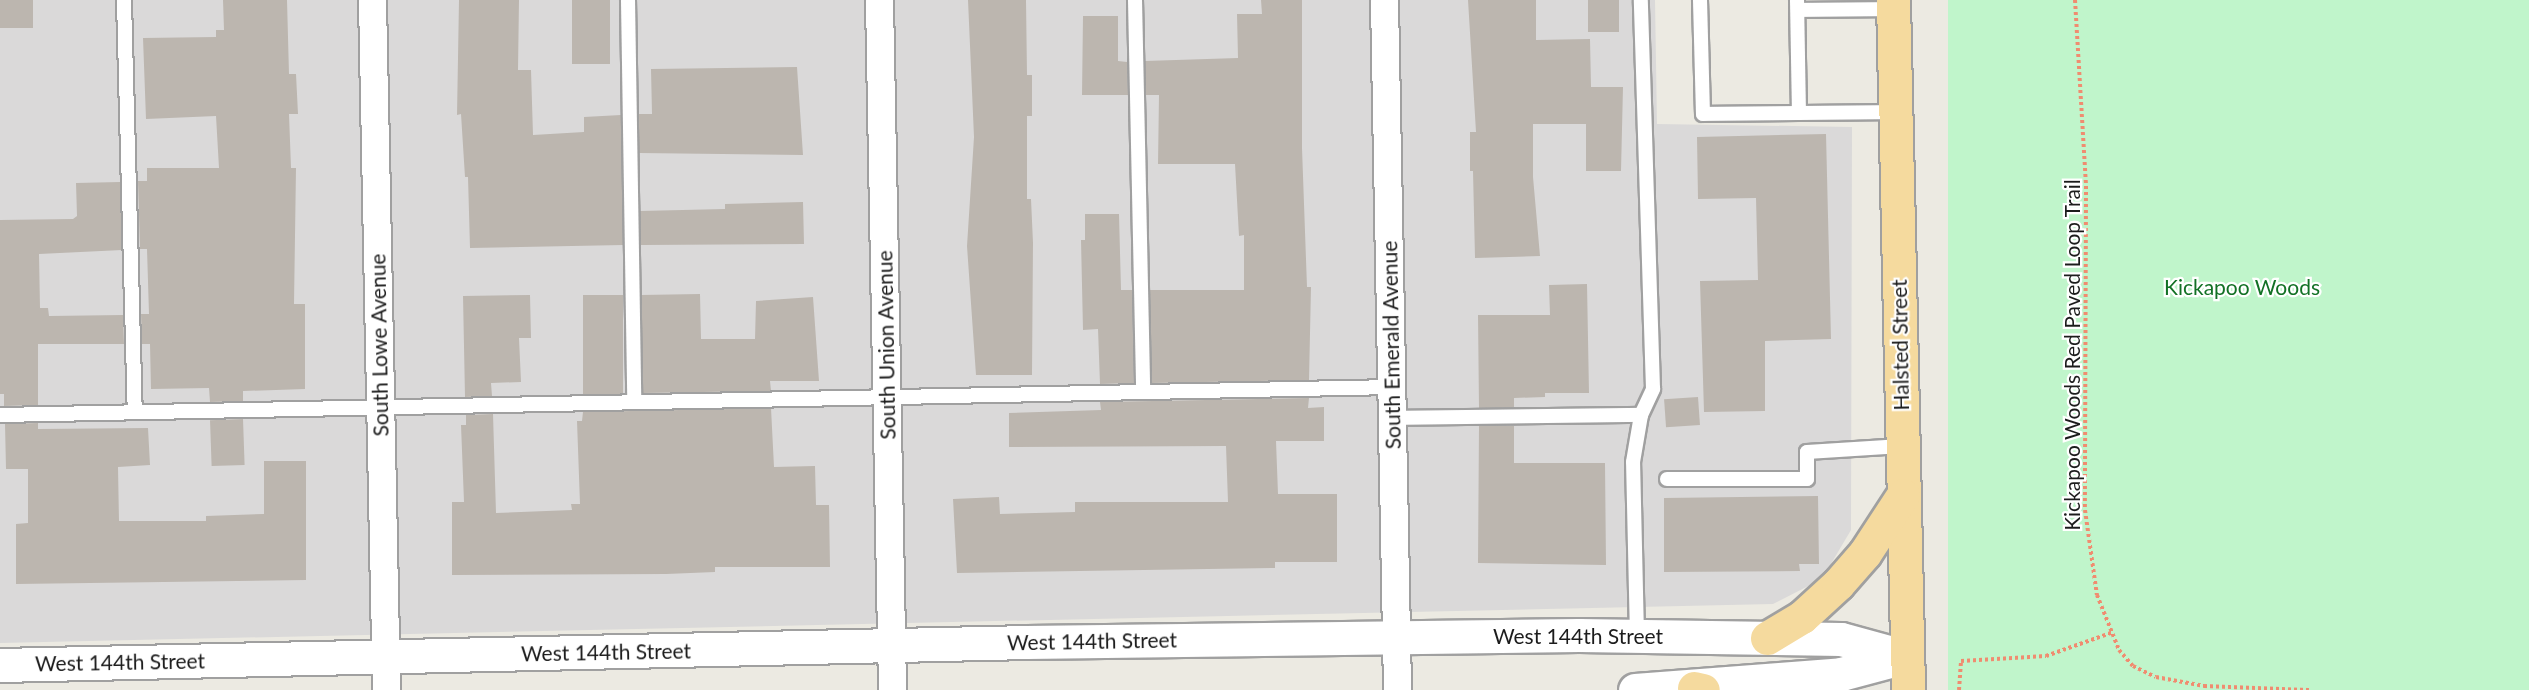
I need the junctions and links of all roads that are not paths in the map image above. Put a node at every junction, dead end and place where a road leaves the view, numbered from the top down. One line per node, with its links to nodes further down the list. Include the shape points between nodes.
1 (124, 0): 18 (lane)
2 (372, 0): 17 (street, South Lowe Avenue)
3 (627, 0): 16 (lane)
4 (879, 0): 15 (street, South Union Avenue)
5 (1135, 0): 14 (lane)
6 (1384, 0): 13 (street, South Emerald Avenue)
7 (1641, 0): 19 (lane, via 1653,389)
8 (1700, 0): 12 (lane, via 1703,114)
9 (1798, 5): 10 (lane); 12 (lane)
10 (1893, 5): 11 (main road, Halsted Street)
11 (1894, 112): 12 (lane); 22 (main road, Halsted Street)
12 (1799, 113)
13 (1393, 387): 14 (lane); 21 (street, South Emerald Avenue)
14 (1143, 392): 15 (lane)
15 (887, 397): 16 (lane); 28 (street, South Union Avenue)
16 (634, 402): 17 (lane)
17 (380, 407): 18 (lane); 29 (street, South Lowe Avenue)
18 (135, 412): 20 (lane)
19 (1641, 414): 21 (lane); 26 (lane, via 1633,462)
20 (0, 415)
21 (1392, 418): 25 (street, South Emerald Avenue)
22 (1902, 447): 23 (lane, via 1807,452 1808,479); 24 (main road, Halsted Street)
23 (1668, 479)
24 (1903, 495): 27 (main road, via 1865,554 1838,584 1802,616); 30 (main road, Halsted Street)
25 (1396, 636): 26 (street, West 144th Street); 28 (street, West 144th Street); 35 (street, South Emerald Avenue)
26 (1637, 636): 27 (street, West 144th Street)
27 (1767, 638): 30 (street, West 144th Street, via 1841,639)
28 (892, 645): 29 (street, West 144th Street); 34 (street, South Union Avenue)
29 (386, 657): 31 (street, West 144th Street); 33 (street, South Lowe Avenue)
30 (1907, 657): 32 (street, via 1841,674); 37 (main road, Halsted Street)
31 (0, 665)
32 (1697, 689): 36 (street)
33 (386, 690)
34 (892, 690)
35 (1397, 690)
36 (1635, 690)
37 (1908, 690)

